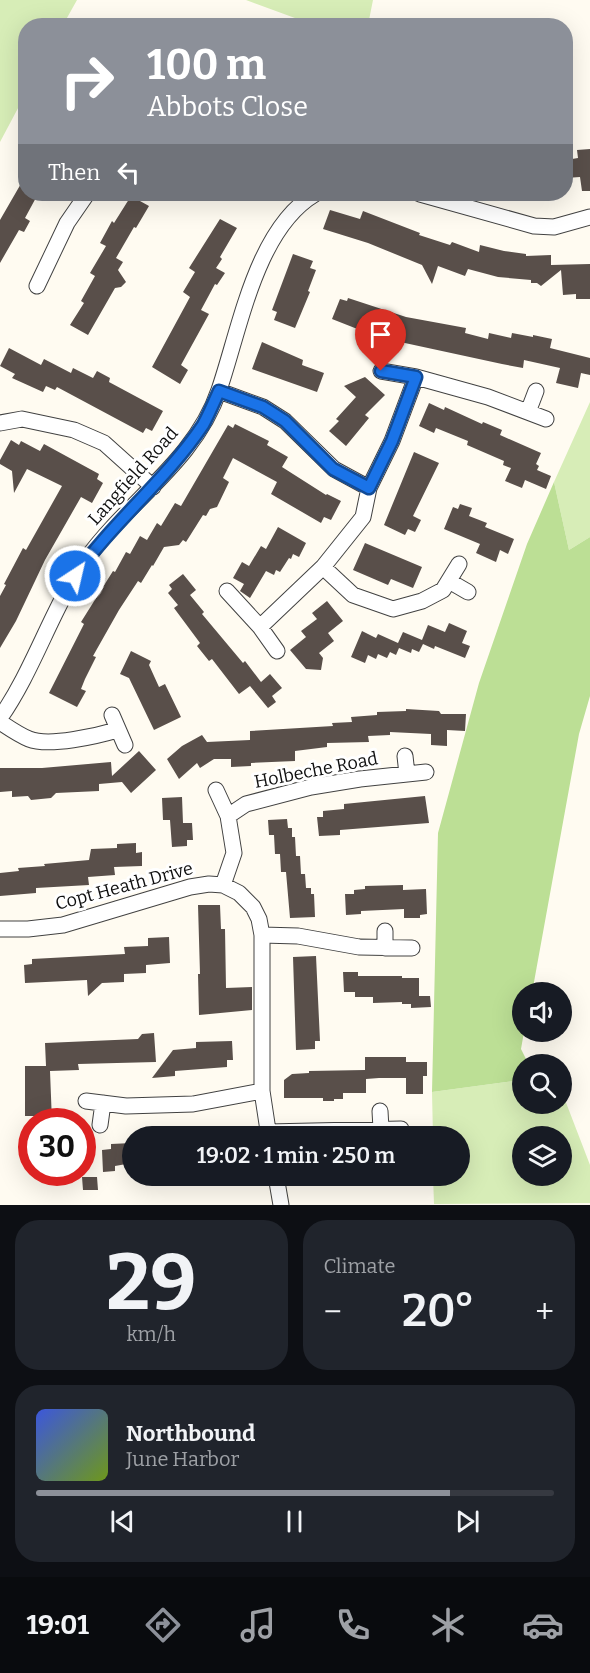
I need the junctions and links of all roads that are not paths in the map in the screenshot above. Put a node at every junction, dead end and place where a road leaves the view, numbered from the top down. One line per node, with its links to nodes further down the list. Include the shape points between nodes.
1 (82, 201): 5 (street, via 67,223)
2 (306, 201): 8 (street, Langfield Road, via 292,212 268,249 251,286)
3 (445, 201): 4 (street, via 534,226 554,227)
4 (590, 217)
5 (37, 286)
6 (381, 371): 7 (street)
7 (416, 377): 10 (street); 14 (street)
8 (219, 391): 13 (street, Langfield Road, via 204,422); 14 (street, via 263,407 285,421 333,469)
9 (536, 391): 10 (street)
10 (528, 412): 11 (street)
11 (546, 419)
12 (0, 423): 13 (street, via 22,419 74,430 104,443)
13 (153, 487): 22 (street, Langfield Road, via 89,555 75,576)
14 (369, 488): 16 (street, via 363,517)
15 (459, 564): 17 (street)
16 (323, 567): 17 (street, via 353,596 393,609 422,601 443,590); 20 (street)
17 (449, 581): 19 (street)
18 (226, 591): 20 (street)
19 (468, 592)
20 (260, 627): 21 (street)
21 (278, 651)
22 (0, 720): 23 (street, Langfield Road, via 29,739 42,742 99,736 115,722)
23 (125, 745)
24 (405, 756): 26 (street, Holbeche Road)
25 (426, 772): 26 (street, Holbeche Road)
26 (407, 774): 28 (street, Holbeche Road, via 311,787 246,804)
27 (216, 790): 28 (street)
28 (228, 816): 29 (street, via 234,853)
29 (223, 885): 30 (street, Copt Heath Drive, via 190,887 63,925); 32 (street, via 239,893 253,907)
30 (0, 928)
31 (385, 931): 33 (street)
32 (262, 935): 33 (street); 35 (street)
33 (385, 948): 34 (street)
34 (412, 948)
35 (262, 1090): 37 (street, via 193,1104); 40 (street)
36 (86, 1101): 37 (street)
37 (103, 1103): 39 (street)
38 (380, 1111): 41 (street)
39 (100, 1125)
40 (268, 1126)
41 (381, 1126)
42 (278, 1186): 43 (street)
43 (281, 1205)

